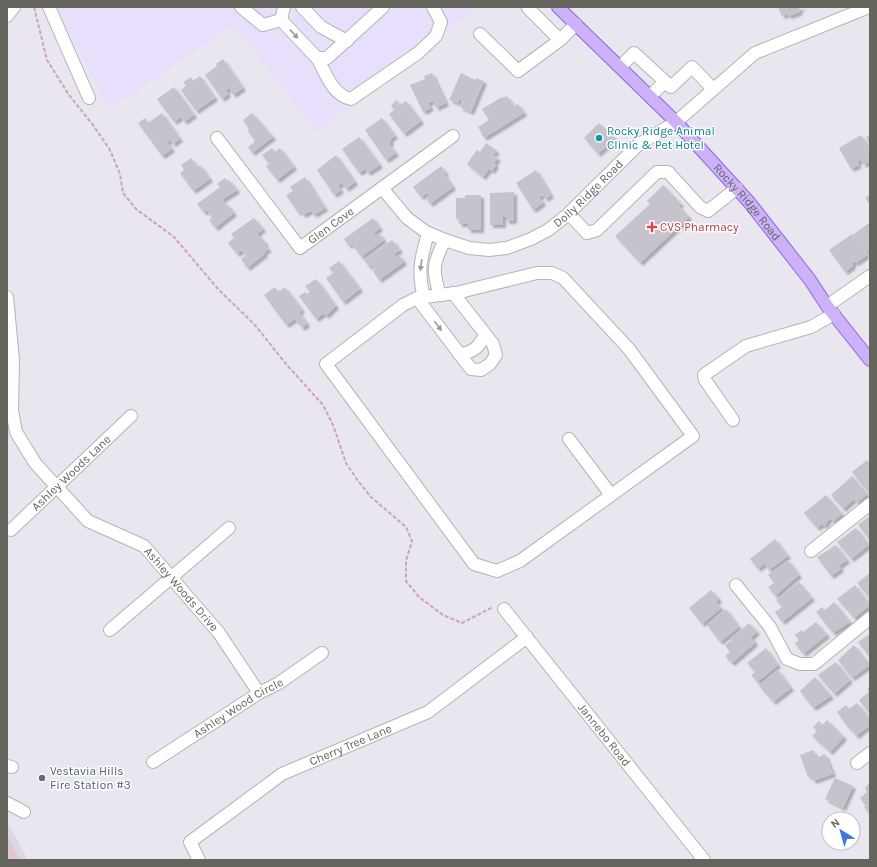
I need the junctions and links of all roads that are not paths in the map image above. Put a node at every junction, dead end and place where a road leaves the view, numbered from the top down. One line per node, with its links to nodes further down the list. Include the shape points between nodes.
1 (14, 7): 11 (street)
2 (241, 7): 12 (street, via 263,25)
3 (284, 7): 12 (street)
4 (302, 7): 16 (street, via 321,27)
5 (382, 7): 16 (street)
6 (433, 7): 17 (street, via 441,22 436,36 418,53 351,99 337,93)
7 (529, 7): 15 (street)
8 (558, 7): 13 (main road, Rocky Ridge Road)
9 (869, 7): 20 (street, Dolly Ridge Road, via 755,53)
10 (52, 8): 22 (street)
11 (7, 16)
12 (282, 20): 17 (street, one-way to 17)
13 (576, 24): 15 (street); 18 (main road, Rocky Ridge Road)
14 (480, 34): 15 (street, via 518,70)
15 (560, 40)
16 (347, 41): 17 (street, via 327,58)
17 (317, 58)
18 (620, 67): 19 (street, via 634,54); 21 (main road, Rocky Ridge Road)
19 (665, 82): 20 (street, via 671,87 692,67); 21 (street)
20 (713, 89): 23 (street, Dolly Ridge Road)
21 (650, 96): 23 (main road, Rocky Ridge Road)
22 (89, 98)
23 (676, 122): 27 (main road, Rocky Ridge Road); 28 (street, Dolly Ridge Road, via 638,145)
24 (453, 136): 26 (street, Glen Cove)
25 (217, 138): 26 (street, Glen Cove, via 300,248)
26 (382, 188): 29 (street, Dolly Ridge Road, via 407,218)
27 (737, 188): 28 (street, via 708,211 700,207 668,172 657,172 597,230 587,233); 36 (main road, Rocky Ridge Road, via 810,280)
28 (569, 214): 30 (street, Dolly Ridge Road, via 548,230 507,248 469,248)
29 (428, 232): 30 (street, Dolly Ridge Road); 35 (street, one-way to 35, via 420,268)
30 (445, 240): 33 (street, via 436,257 435,278)
31 (870, 276): 36 (street)
32 (453, 294): 33 (street); 38 (street); 45 (street, via 537,273 552,273 563,278 628,349 694,436)
33 (440, 295): 35 (street)
34 (7, 297): 37 (street, Ashley Woods Drive)
35 (421, 298): 39 (street, one-way to 39); 45 (street, via 403,305 326,364 474,564 497,571 520,561)
36 (830, 310): 40 (main road, Rocky Ridge Road); 42 (street, via 811,327 746,346 704,375)
37 (8, 312): 44 (street, Ashley Woods Drive, via 13,360 12,410 16,432 35,463)
38 (485, 335): 39 (street, via 479,346 466,354); 39 (street, via 493,344 496,356 482,370 471,369)
39 (459, 354)
40 (870, 359)
41 (131, 416): 44 (street, Ashley Woods Lane)
42 (733, 420)
43 (569, 440): 45 (street)
44 (57, 487): 48 (street, Ashley Woods Lane); 50 (street, Ashley Woods Drive, via 88,521 144,546)
45 (611, 496)
46 (870, 504): 49 (street)
47 (229, 528): 50 (street)
48 (11, 530)
49 (811, 551)
50 (172, 578): 54 (street); 57 (street, Ashley Woods Drive, via 219,633)
51 (736, 585): 53 (street, via 770,627 787,659 800,664 814,664)
52 (504, 610): 55 (street, Jannebo Road)
53 (870, 618)
54 (110, 630)
55 (527, 637): 63 (street, Cherry Tree Lane, via 428,712 282,774 190,842); 64 (street, Jannebo Road)
56 (322, 653): 57 (street, Ashley Wood Circle, via 279,683)
57 (259, 693): 59 (street, Ashley Wood Circle)
58 (870, 753): 60 (street)
59 (153, 762)
60 (857, 763)
61 (7, 803): 62 (street)
62 (24, 812)
63 (199, 860)
64 (704, 860)

